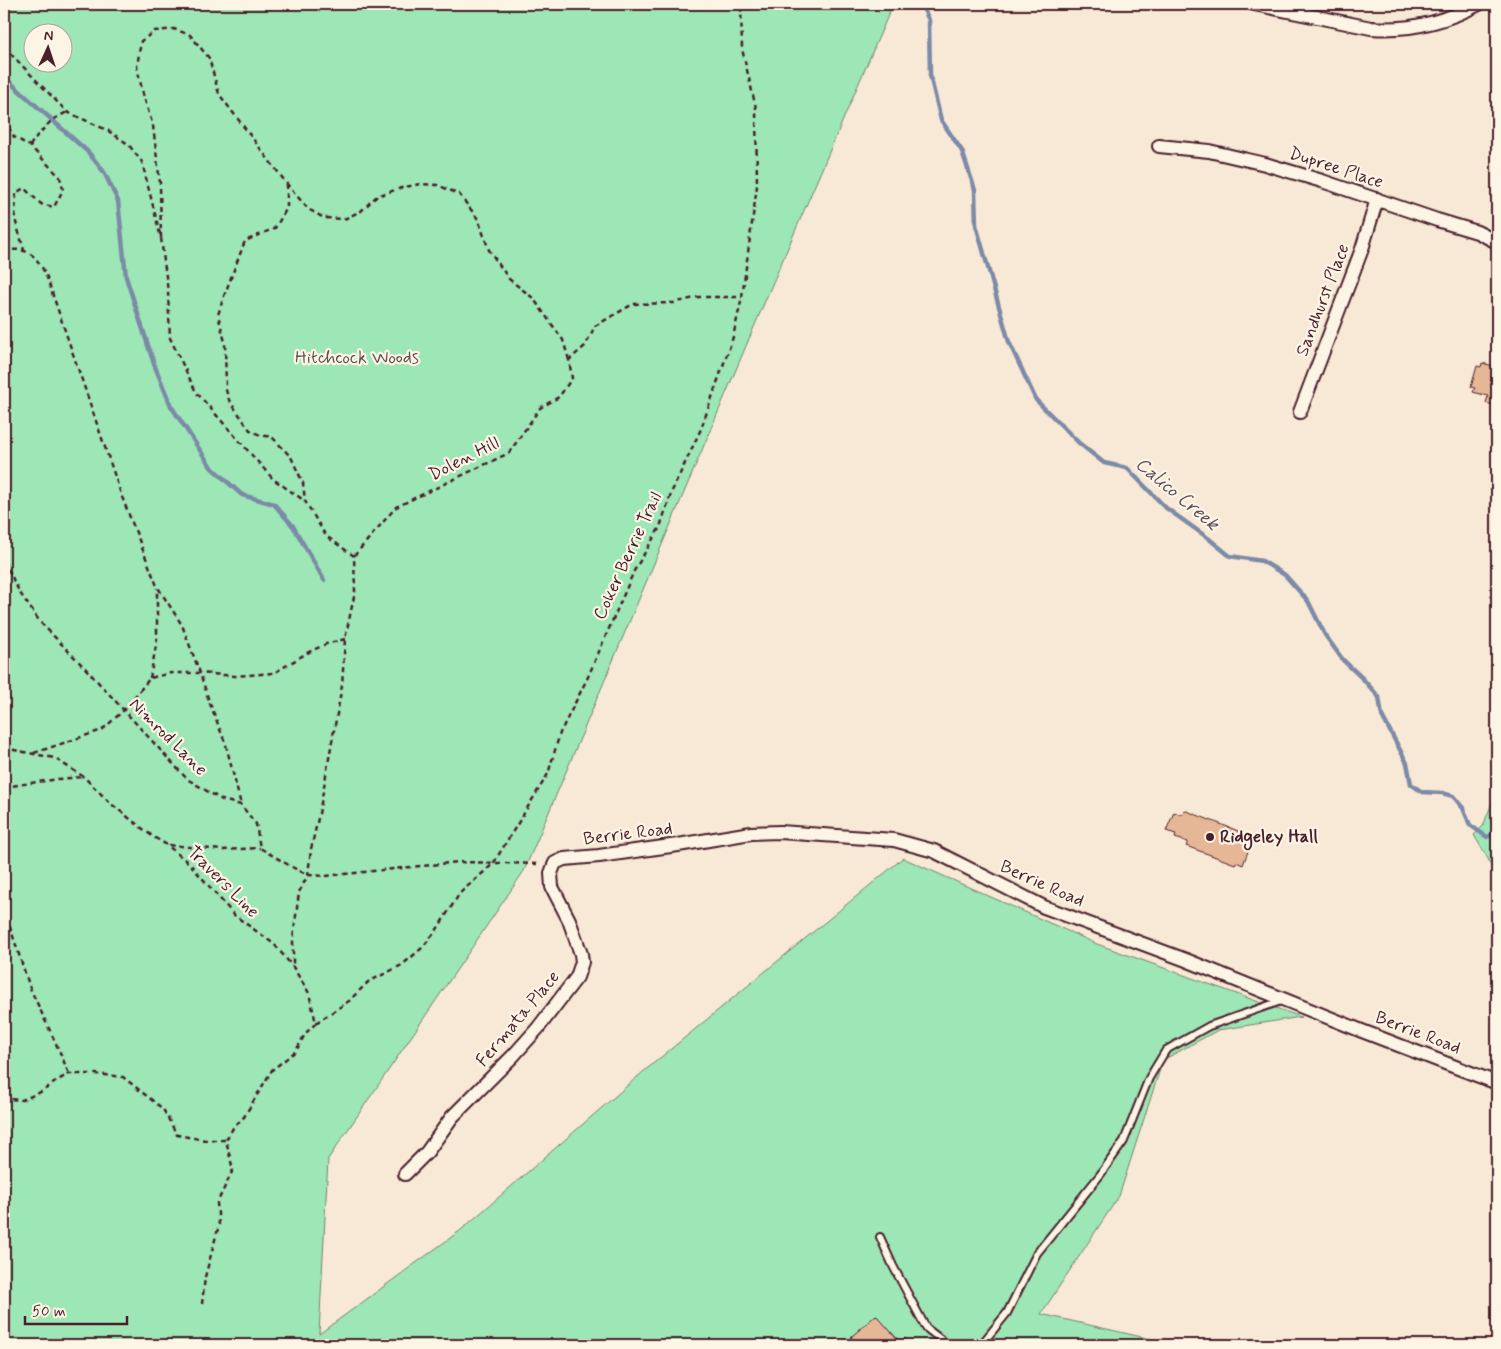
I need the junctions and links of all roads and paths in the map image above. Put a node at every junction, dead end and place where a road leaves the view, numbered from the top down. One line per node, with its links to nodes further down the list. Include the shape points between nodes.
1 (741, 4): 15 (path, Coker Berrie Trail, via 742,49 756,108 757,186)
2 (1254, 4): 3 (street, via 1387,29 1420,26)
3 (1479, 4)
4 (4, 47): 5 (path)
5 (67, 112): 7 (path, via 52,120); 11 (path, via 107,130 128,144 142,162)
6 (4, 118): 7 (path, via 14,138)
7 (30, 146): 13 (path, via 60,177 63,190 54,208 41,204 24,188 16,193 15,219)
8 (1160, 146): 10 (street, Dupree Place, via 1209,151 1265,164)
9 (287, 184): 11 (path, via 219,94 209,58 190,35 174,29 155,31 141,41 137,67 153,126 160,183); 16 (path, via 308,209 324,218 344,219 361,212 377,196 420,184 437,185 459,194 478,219 490,250 509,279 533,298 563,340); 18 (path, via 286,208 275,228 245,241 218,315 225,342 229,400 250,430 272,437 291,457 303,483)
10 (1377, 199): 12 (street, Dupree Place, via 1477,232); 17 (street, Sandhurst Place, via 1362,249)
11 (161, 238): 18 (path, via 170,338 196,392 273,479)
12 (1497, 242)
13 (24, 250): 14 (path); 21 (path, via 35,257 46,275 122,497)
14 (4, 251)
15 (742, 297): 16 (path, via 698,297 674,303 633,304 595,326 585,346); 34 (path, Coker Berrie Trail, via 734,337 702,428 672,491 660,527 634,571 560,733 548,774)
16 (569, 360): 19 (path, Dolen Hill, via 572,378 559,397 540,408 508,453 396,507)
17 (1300, 412)
18 (305, 501): 19 (path, via 326,536)
19 (354, 556): 22 (path, via 355,592)
20 (4, 561): 25 (path, Nimrod Lane, via 40,622)
21 (157, 586): 23 (path, via 182,625); 24 (path, via 157,640)
22 (345, 639): 23 (path, via 326,644 274,673 235,676); 35 (path, via 342,686)
23 (200, 673): 24 (path, via 171,673); 30 (path, via 226,745)
24 (150, 678): 25 (path)
25 (123, 711): 27 (path, via 102,730); 30 (path, Nimrod Lane, via 187,779 222,800)
26 (4, 748): 27 (path, Travers Line)
27 (32, 753): 28 (path, Travers Line, via 54,758)
28 (84, 777): 29 (path); 31 (path, Travers Line, via 110,803)
29 (4, 787)
30 (242, 805): 32 (path, via 256,824)
31 (167, 845): 32 (path, via 222,850); 37 (path, Travers Line, via 190,864 234,916 274,944)
32 (260, 848): 35 (path)
33 (555, 863): 34 (path); 38 (street, Berrie Road, via 564,859 619,854 751,833 894,840 934,851 1044,907); 44 (street, Fermata Place, via 551,873 552,887 581,954 577,977 538,1028 452,1117 427,1152)
34 (493, 864): 35 (path, via 459,862 326,876); 39 (path, Coker Berrie Trail, via 460,893 422,948 402,965 368,982 349,1001)
35 (308, 875): 37 (path, via 299,892)
36 (4, 909): 40 (path, via 30,988)
37 (293, 967): 39 (path, Travers Line, via 309,994)
38 (1285, 1000): 41 (street, Berrie Road); 48 (lane, via 1210,1026 1166,1050 1150,1078 1124,1141 1037,1253 1007,1313)
39 (316, 1023): 43 (path, via 305,1034 296,1051 272,1070)
40 (69, 1074): 42 (path, via 43,1091 22,1100 8,1099); 43 (path, via 123,1077 163,1109 178,1135)
41 (1497, 1083)
42 (4, 1103)
43 (226, 1140): 46 (path, via 233,1170 217,1203 219,1225 205,1277)
44 (405, 1174)
45 (880, 1237): 47 (lane, via 926,1328)
46 (202, 1304)
47 (948, 1345)
48 (981, 1345)

